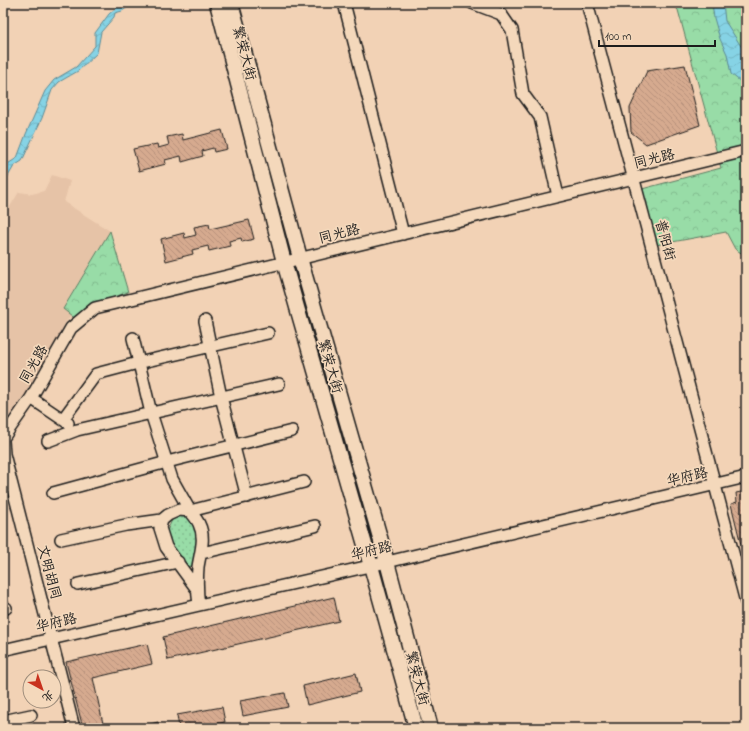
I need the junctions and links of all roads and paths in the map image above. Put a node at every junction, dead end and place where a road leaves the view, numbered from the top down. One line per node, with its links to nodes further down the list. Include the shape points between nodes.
1 (217, 3): 11 (main road, 繁荣大街)
2 (231, 3): 10 (main road, 繁荣大街)
3 (344, 3): 9 (street)
4 (472, 3): 8 (street, via 501,14 512,30 523,94 540,117)
5 (587, 3): 7 (street, 普阳街)
6 (746, 151): 7 (street, 同光路)
7 (634, 178): 8 (street, 同光路); 33 (street, 普阳街)
8 (558, 196): 9 (street, 同光路)
9 (403, 234): 10 (street, 同光路)
10 (300, 258): 11 (street, 同光路); 42 (main road, 繁荣大街)
11 (284, 262): 19 (street, 同光路, via 95,308 71,328); 43 (main road, 繁荣大街)
12 (205, 321): 15 (street)
13 (268, 333): 15 (street)
14 (133, 338): 16 (street)
15 (211, 346): 16 (street); 18 (street)
16 (138, 362): 20 (street); 21 (street, via 96,374)
17 (279, 384): 18 (street)
18 (221, 397): 20 (street); 27 (street)
19 (31, 398): 21 (street); 24 (street, 同光路)
20 (151, 413): 22 (street); 29 (street)
21 (63, 419): 22 (street)
22 (77, 430): 26 (street)
23 (292, 431): 27 (street)
24 (3, 438)
25 (3, 441): 28 (street)
26 (48, 441)
27 (233, 446): 29 (street); 35 (street)
28 (4, 454): 30 (street, 文明胡同)
29 (167, 462): 34 (street); 36 (street, via 172,479)
30 (5, 472): 48 (street, 文明胡同)
31 (746, 477): 33 (street, 华府路)
32 (304, 482): 35 (street)
33 (715, 484): 42 (street, 华府路); 46 (street, 普阳街)
34 (53, 493)
35 (247, 497): 36 (street)
36 (190, 511): 37 (street, via 179,510); 40 (street, via 200,524)
37 (162, 520): 39 (street); 41 (street, via 160,528 166,547)
38 (315, 526): 40 (street)
39 (61, 539)
40 (202, 553): 45 (street)
41 (178, 562): 44 (street); 45 (street)
42 (387, 562): 43 (street, 华府路); 54 (main road, 繁荣大街)
43 (371, 566): 47 (street, 华府路); 53 (main road, 繁荣大街)
44 (78, 584)
45 (196, 588): 47 (street)
46 (746, 602)
47 (199, 605): 48 (street, 华府路)
48 (52, 638): 49 (street, 华府路); 52 (street, 文明胡同)
49 (3, 650)
50 (31, 715): 51 (street)
51 (3, 721)
52 (74, 728)
53 (416, 728)
54 (431, 728)

